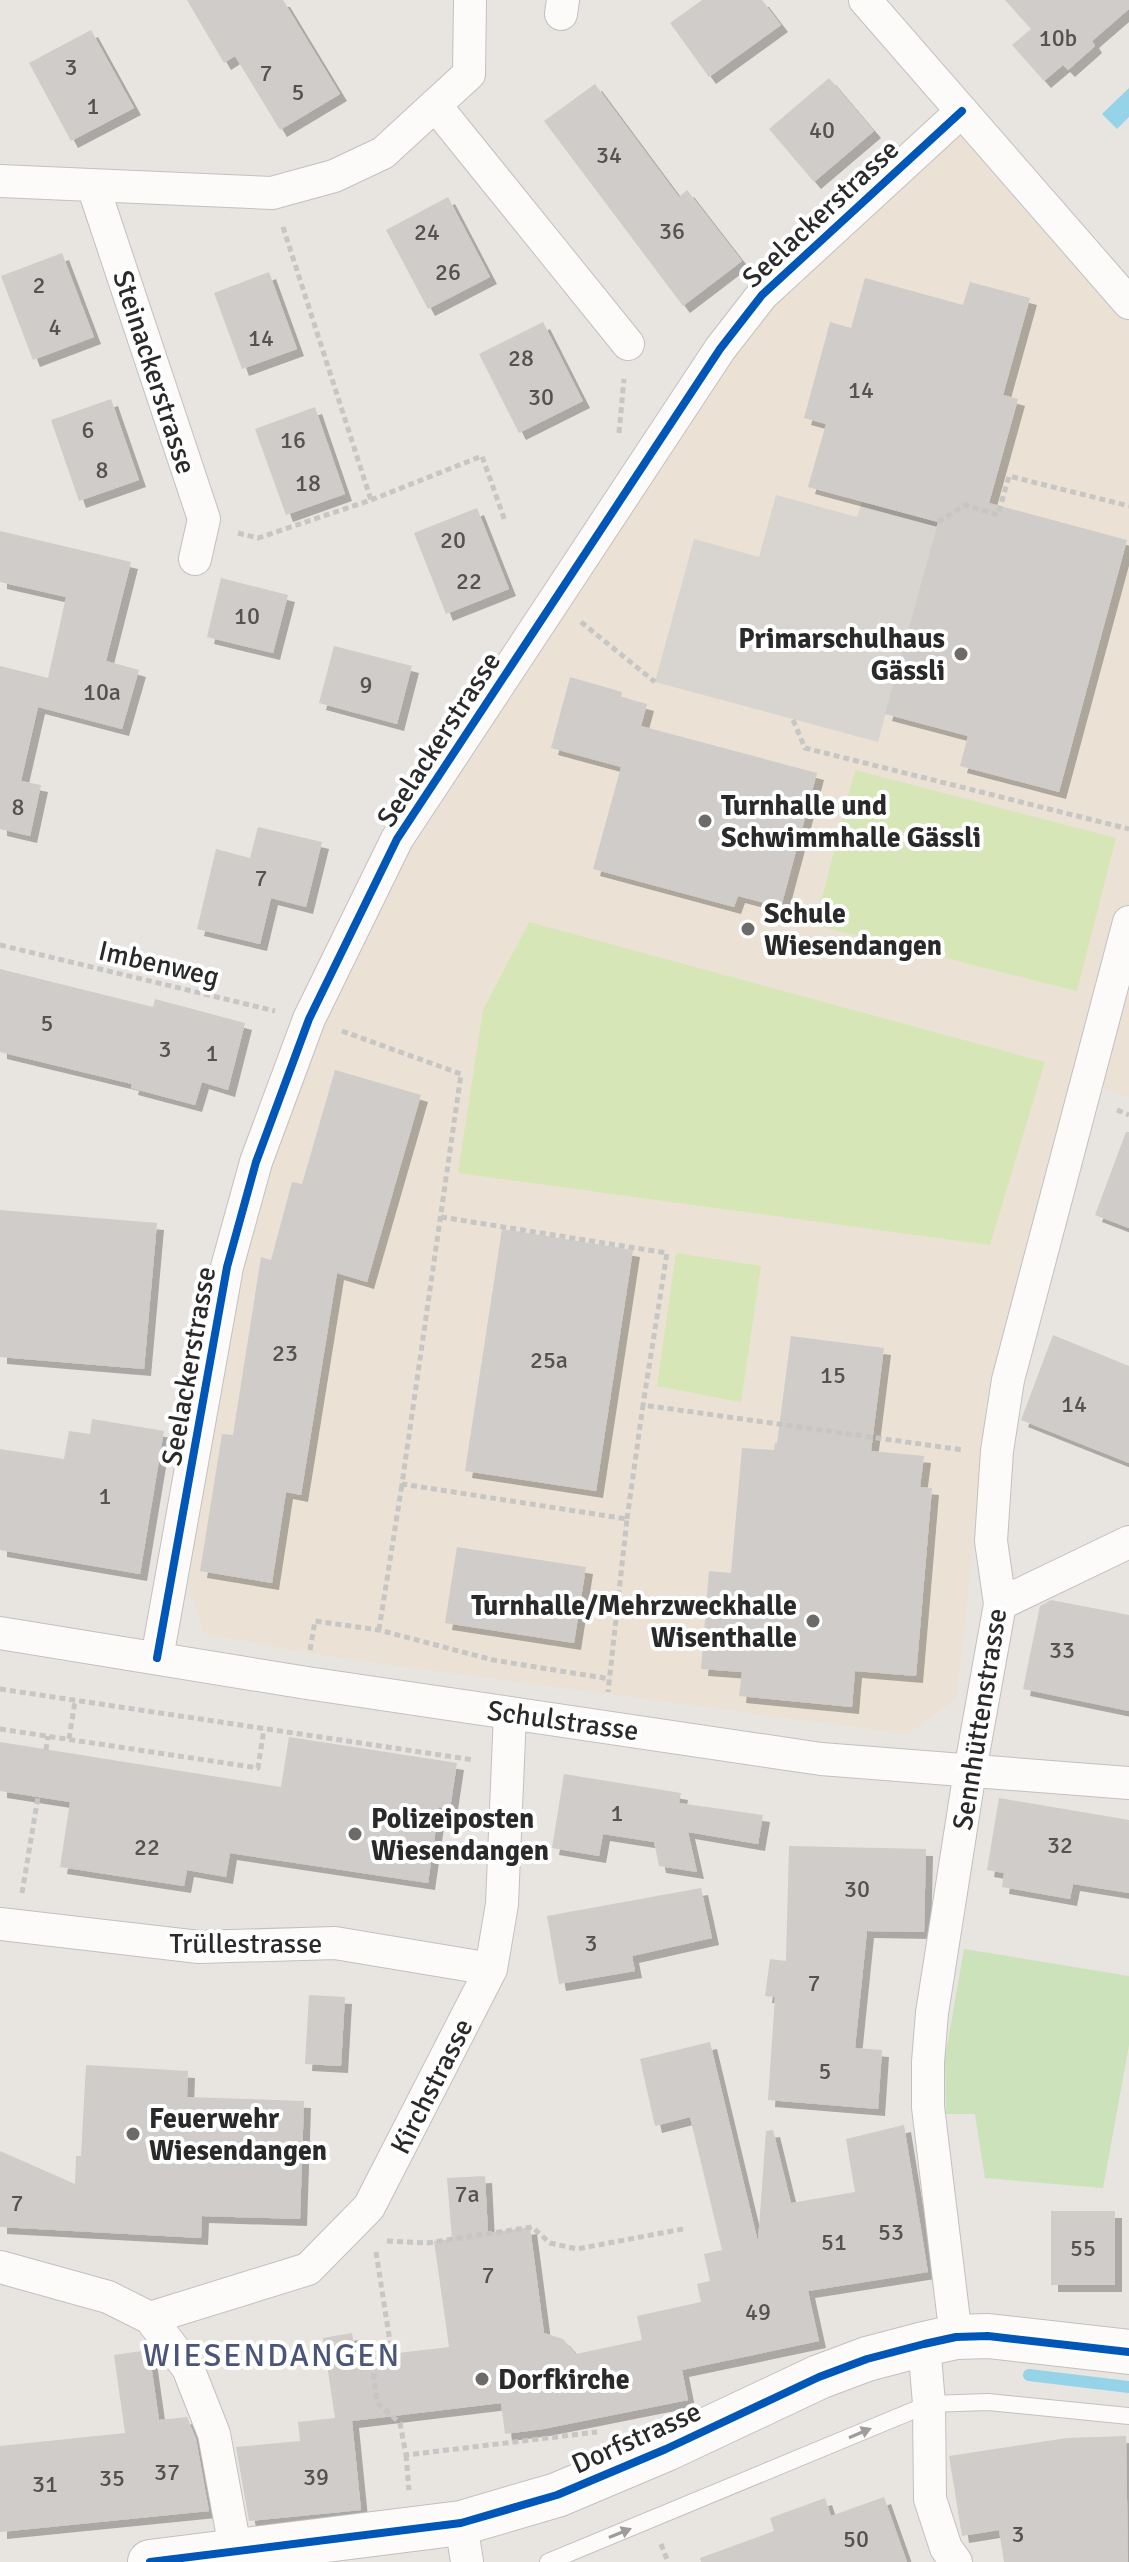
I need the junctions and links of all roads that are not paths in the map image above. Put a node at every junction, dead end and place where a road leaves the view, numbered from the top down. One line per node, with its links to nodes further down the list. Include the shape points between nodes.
1 (470, 0): 3 (street, via 469,74)
2 (865, 0): 4 (street)
3 (435, 105): 6 (street, via 383,153 334,176 272,193); 8 (street)
4 (962, 111): 7 (street); 14 (street, Seelackerstrasse, via 762,295 720,349 397,839 309,1019 256,1162 227,1267)
5 (0, 181): 6 (street)
6 (93, 186): 9 (street, Steinackerstrasse, via 204,519)
7 (1129, 303)
8 (628, 344)
9 (195, 559)
10 (1129, 922): 12 (street, Sennhüttenstrasse, via 1008,1380 991,1541)
11 (1129, 1542): 12 (street)
12 (1000, 1604): 16 (street, Sennhüttenstrasse)
13 (0, 1633): 14 (street, Schulstrasse)
14 (157, 1658): 15 (street, Schulstrasse)
15 (510, 1713): 16 (street, Schulstrasse, via 821,1759); 19 (street, Kirchstrasse, via 502,1904)
16 (970, 1771): 17 (street, Schulstrasse); 22 (street, Sennhüttenstrasse, via 928,2062)
17 (1129, 1783)
18 (8, 1925): 19 (street, Trüllestrasse, via 199,1947 335,1943)
19 (491, 1969): 21 (street, Kirchstrasse, via 369,2207 308,2269)
20 (0, 2267): 21 (street, via 108,2297)
21 (150, 2318): 27 (street, via 188,2368 214,2434)
22 (940, 2340): 23 (main road, Dorfstrasse, via 988,2336); 24 (street, Sennhüttenstrasse); 26 (main road, Dorfstrasse, via 819,2377 557,2495)
23 (1129, 2352)
24 (929, 2404): 25 (lane, via 988,2402); 29 (lane, one-way to 24); 30 (street, Sennhüttenstrasse, via 930,2499)
25 (1129, 2416)
26 (464, 2543): 27 (main road, Dorfstrasse)
27 (236, 2553): 28 (main road, Dorfstrasse)
28 (150, 2562)
29 (548, 2562)
30 (956, 2562)

